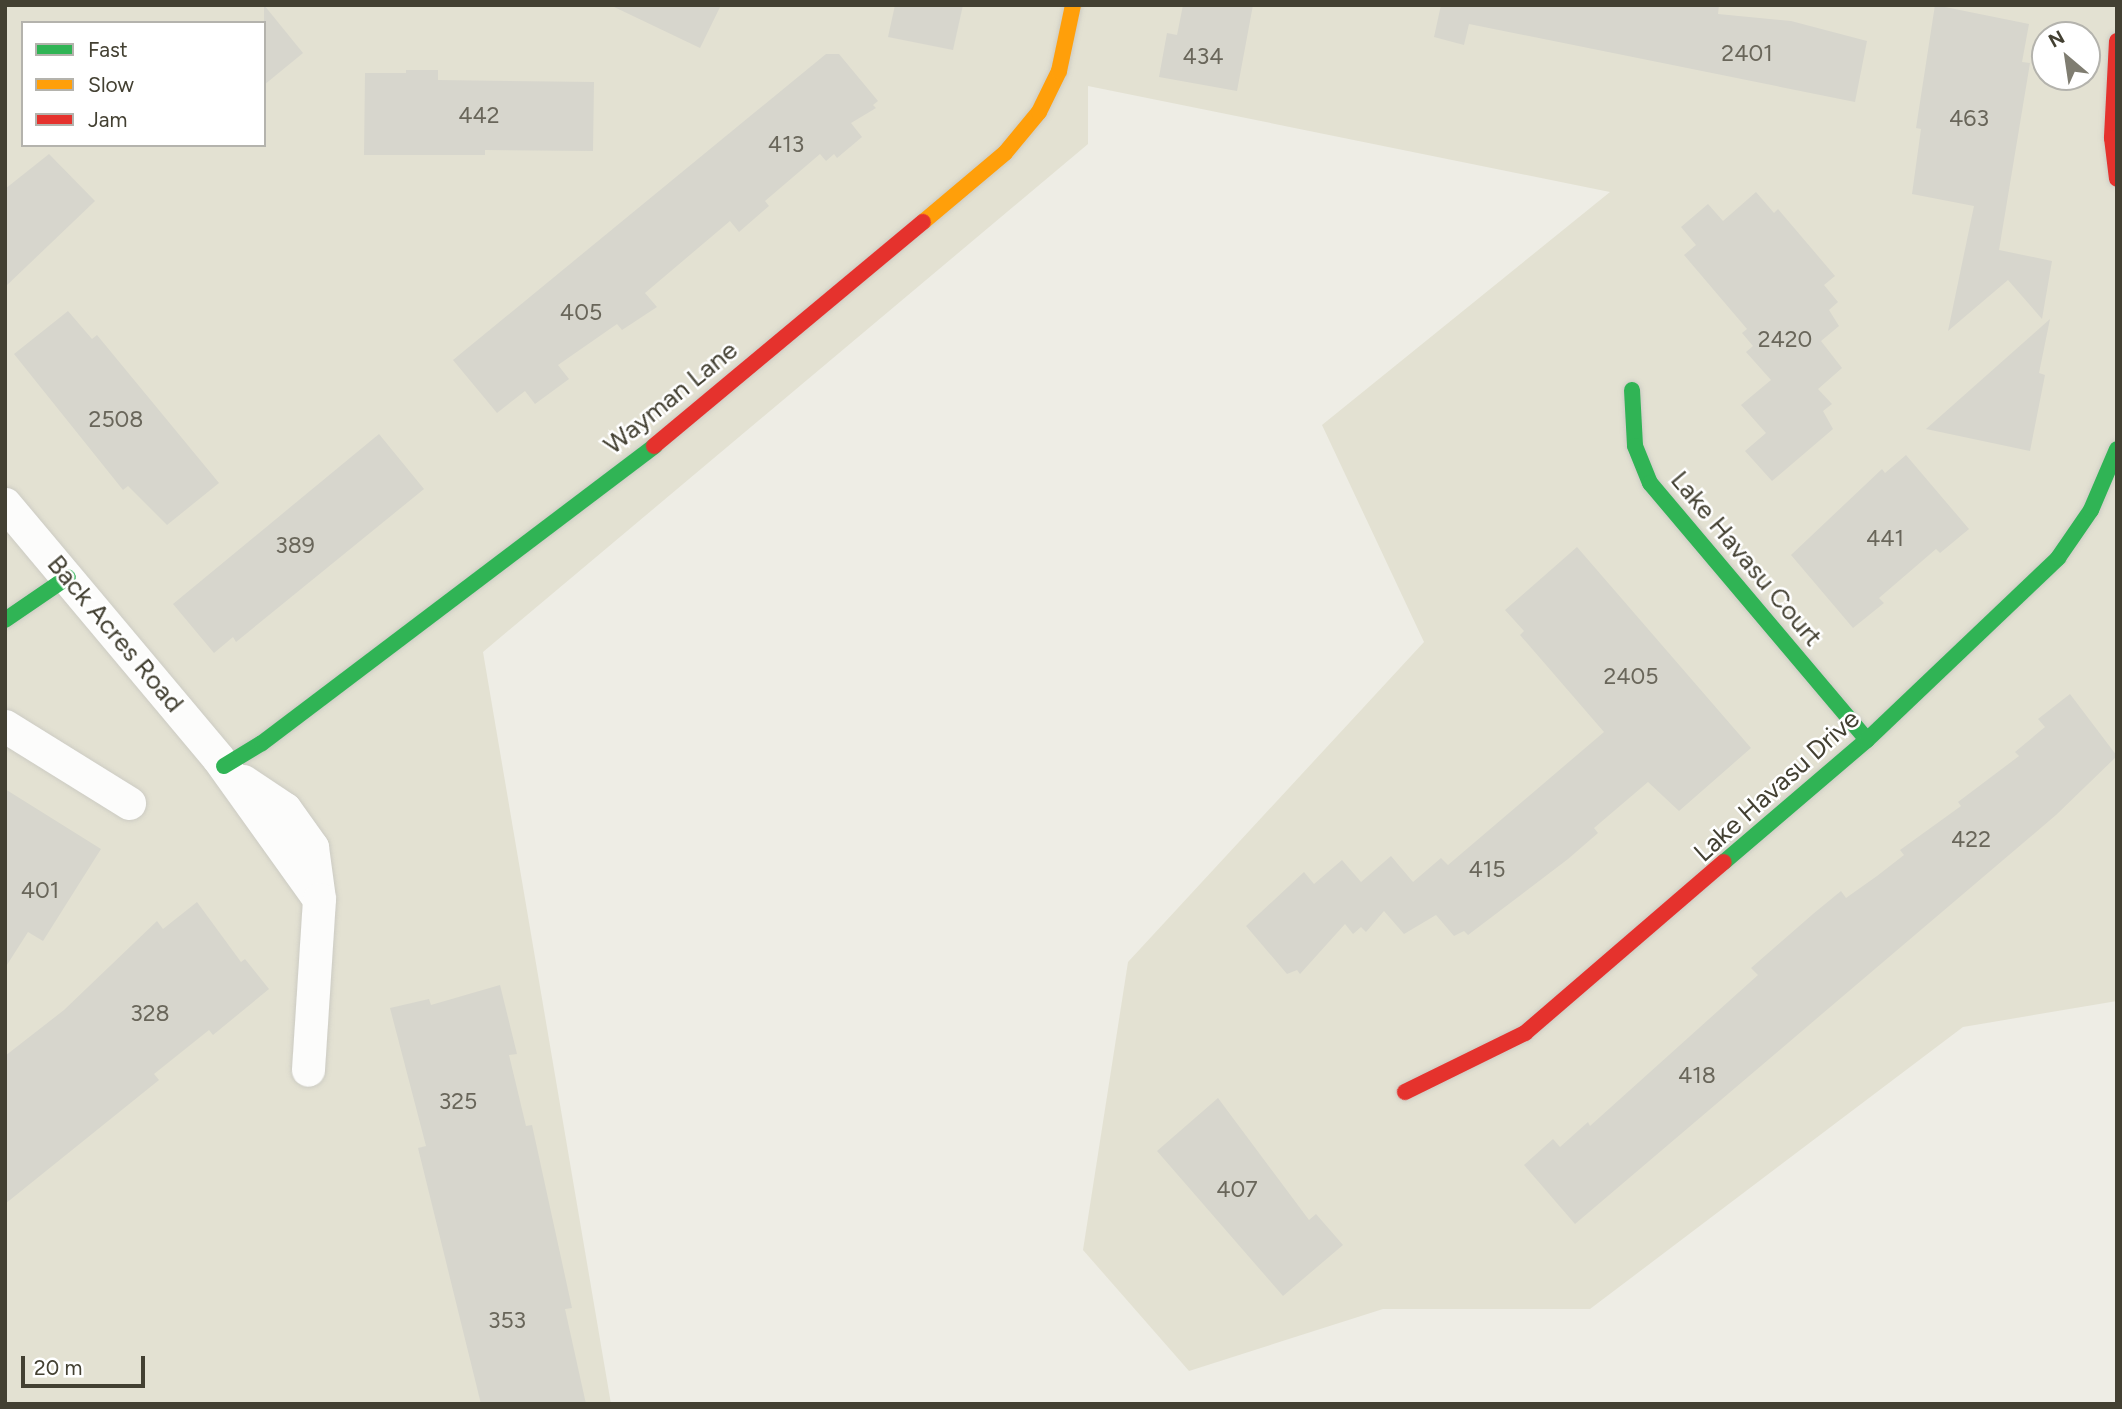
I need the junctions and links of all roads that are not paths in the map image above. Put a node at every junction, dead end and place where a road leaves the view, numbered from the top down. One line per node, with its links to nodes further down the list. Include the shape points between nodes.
1 (1073, 5): 11 (street, Wayman Lane, via 1059,71 1039,112 1005,153 649,450 262,743)
2 (2117, 41): 3 (street, via 2112,138)
3 (2117, 179)
4 (1632, 390): 10 (street, Lake Havasu Court, via 1635,446 1650,483)
5 (2117, 449): 10 (street, Lake Havasu Drive, via 2091,510 2058,558)
6 (5, 504): 7 (street, Back Acres Road)
7 (68, 577): 8 (street); 11 (street, Back Acres Road)
8 (5, 620)
9 (5, 726): 12 (street)
10 (1867, 740): 14 (street, Lake Havasu Drive, via 1525,1033)
11 (224, 766): 13 (street, Back Acres Road, via 319,899)
12 (129, 803)
13 (308, 1070)
14 (1405, 1092)

